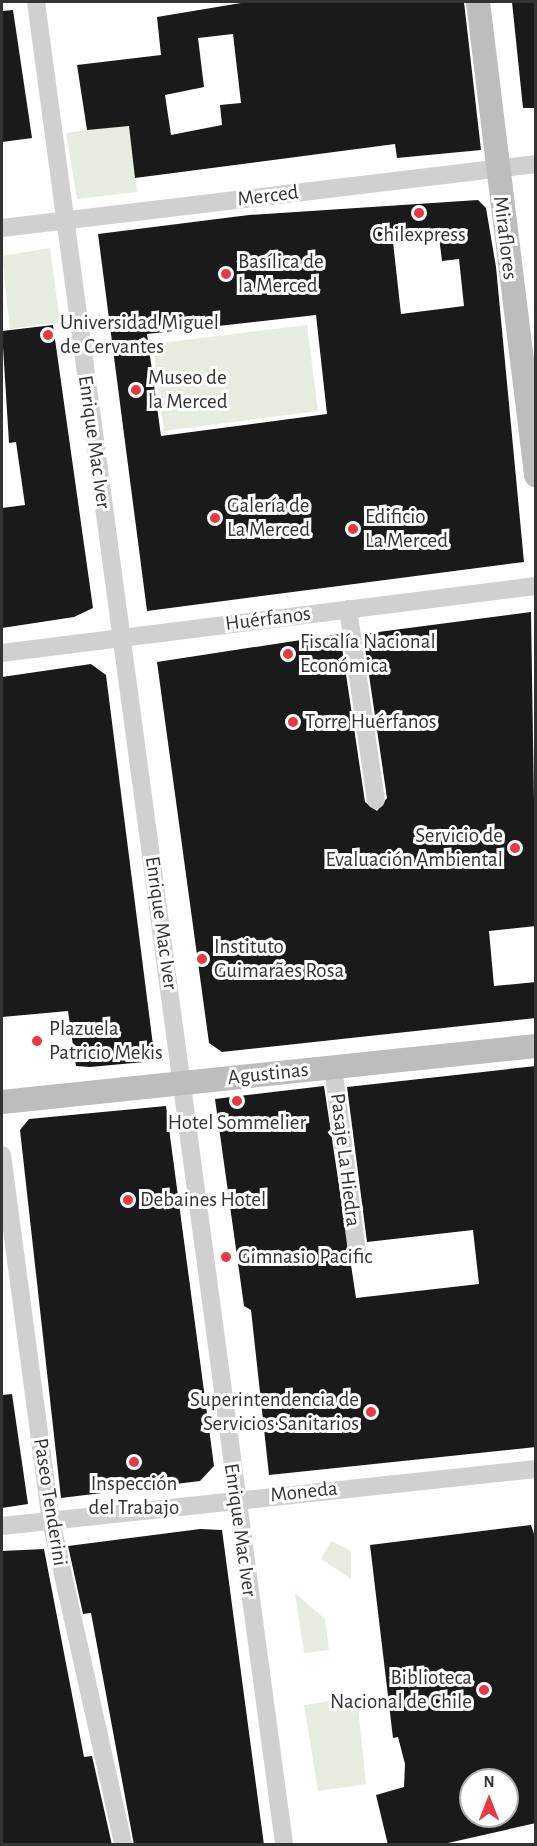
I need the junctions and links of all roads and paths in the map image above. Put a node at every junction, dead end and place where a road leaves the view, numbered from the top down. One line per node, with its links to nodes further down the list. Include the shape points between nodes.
1 (36, 2): 5 (street, Enrique Mac Iver)
2 (478, 2): 4 (main road, Miraflores)
3 (536, 164): 4 (street, Merced)
4 (496, 169): 5 (street, Merced); 7 (main road, Miraflores)
5 (63, 221): 6 (street, Merced); 10 (street, Enrique Mac Iver)
6 (2, 228)
7 (536, 475)
8 (536, 586): 9 (street, Huérfanos)
9 (348, 609): 10 (street, Huérfanos); 12 (street)
10 (121, 637): 11 (street, Huérfanos); 15 (street, Enrique Mac Iver)
11 (2, 653)
12 (376, 800)
13 (536, 1046): 14 (main road, Agustinas)
14 (333, 1067): 15 (main road, Agustinas); 18 (street, Pasaje La Hiedra)
15 (183, 1083): 16 (main road, Agustinas); 20 (street, Enrique Mac Iver)
16 (2, 1102)
17 (2, 1155): 21 (street, Paseo Tenderini)
18 (357, 1253)
19 (536, 1469): 20 (street, Moneda)
20 (235, 1500): 21 (street, Moneda); 24 (street, Enrique Mac Iver)
21 (51, 1521): 22 (street, Moneda); 23 (street, Paseo Tenderini)
22 (2, 1526)
23 (123, 1845)
24 (284, 1845)

